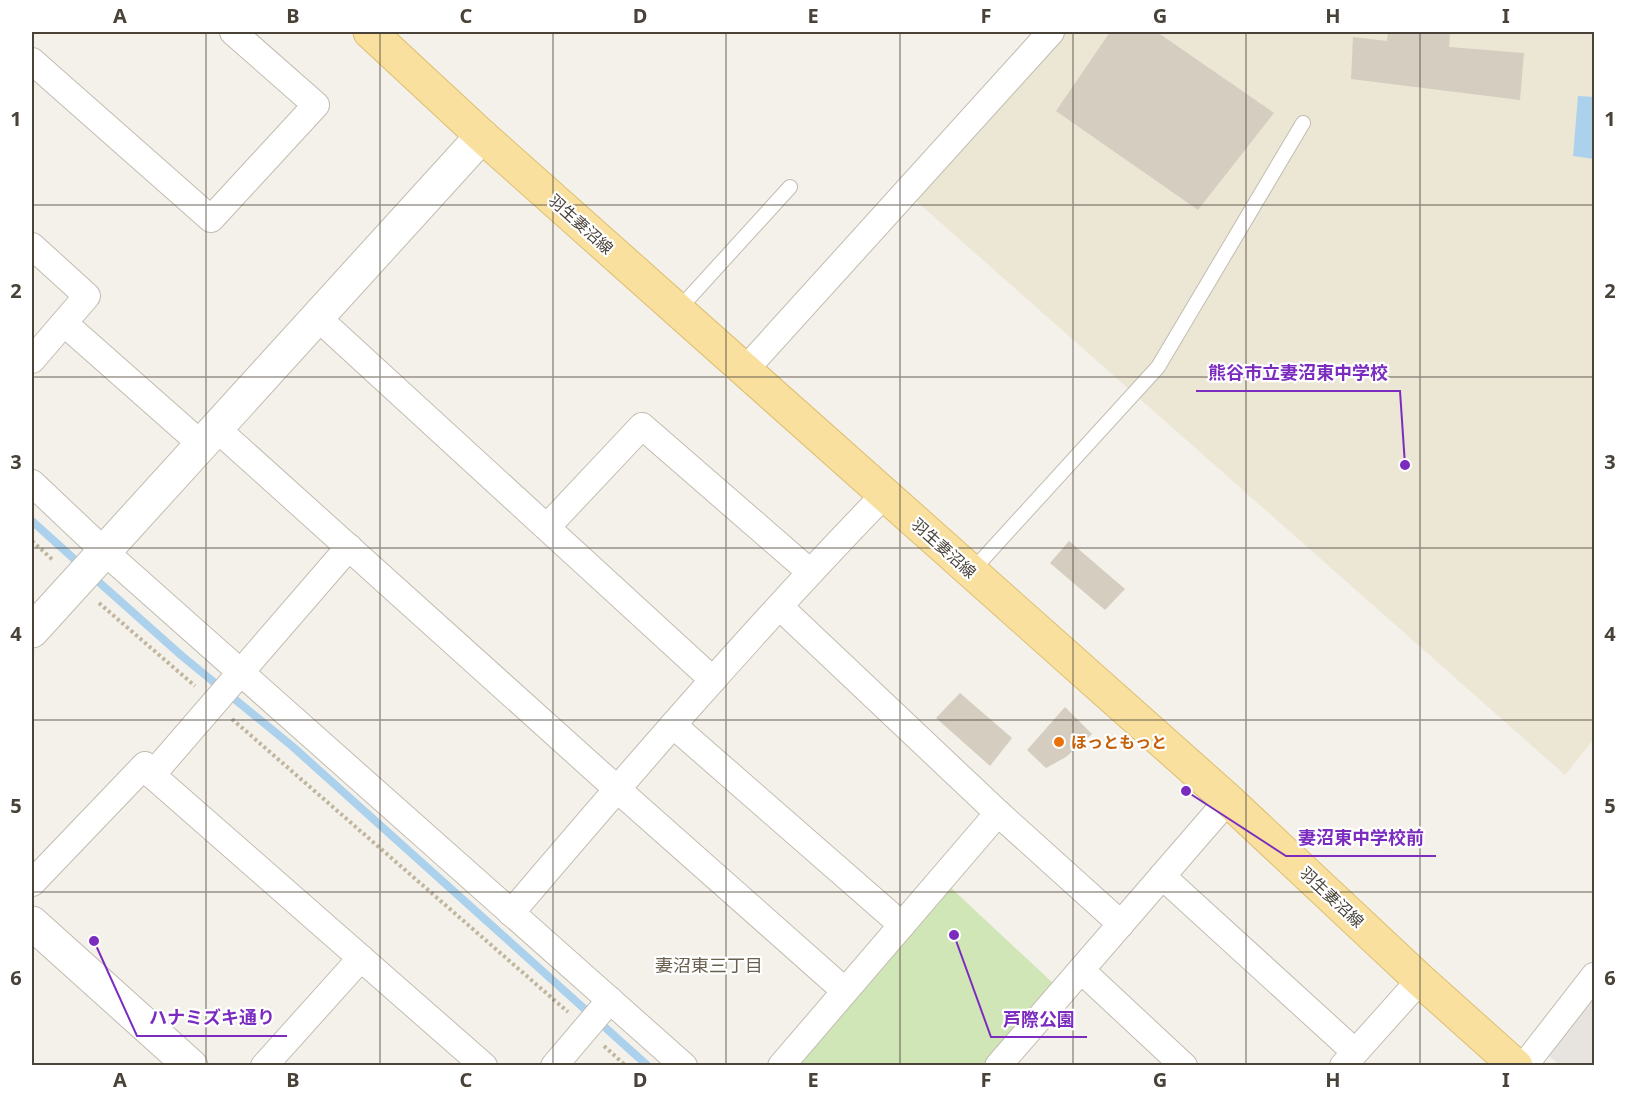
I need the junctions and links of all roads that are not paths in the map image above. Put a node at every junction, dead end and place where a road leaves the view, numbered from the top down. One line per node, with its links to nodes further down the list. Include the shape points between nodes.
1 (233, 32): 4 (street, via 316,105 211,219)
2 (370, 32): 6 (main road, 羽生妻沼線)
3 (1051, 32): 13 (street)
4 (32, 61)
5 (1303, 123): 21 (lane, via 1158,367)
6 (482, 136): 9 (main road, 羽生妻沼線); 10 (street)
7 (790, 187): 9 (lane)
8 (32, 246): 11 (street, via 87,296)
9 (678, 310): 13 (main road, 羽生妻沼線)
10 (317, 317): 14 (street); 17 (street)
11 (64, 322): 12 (street); 14 (street)
12 (32, 360)
13 (745, 370): 16 (main road, 羽生妻沼線)
14 (208, 436): 18 (street); 19 (street)
15 (32, 483): 19 (street)
16 (884, 495): 20 (street); 21 (main road, 羽生妻沼線)
17 (547, 527): 20 (street, via 642,426); 25 (street)
18 (349, 548): 24 (street); 28 (street)
19 (104, 551): 23 (street); 24 (street)
20 (810, 572): 22 (street)
21 (971, 572): 29 (main road, 羽生妻沼線)
22 (780, 607): 25 (street); 30 (street)
23 (32, 630)
24 (241, 673): 27 (street); 33 (street)
25 (713, 680): 26 (street)
26 (673, 725): 28 (street); 36 (street)
27 (152, 775): 32 (street, via 145,765); 37 (street)
28 (617, 789): 33 (street); 41 (street)
29 (1228, 800): 31 (street); 40 (main road, 羽生妻沼線)
30 (998, 813): 35 (street); 36 (street)
31 (1162, 876): 35 (street); 43 (street)
32 (32, 883)
33 (511, 913): 42 (street)
34 (32, 923): 45 (street)
35 (1121, 924): 38 (street)
36 (902, 925): 41 (street)
37 (361, 958): 46 (street); 47 (street)
38 (1081, 970): 51 (street); 52 (street)
39 (1594, 976): 44 (street)
40 (1420, 980): 43 (street); 44 (main road, 羽生妻沼線)
41 (845, 991): 50 (street)
42 (610, 1000): 48 (street); 49 (street)
43 (1349, 1059)
44 (1507, 1062)
45 (191, 1065)
46 (264, 1065)
47 (484, 1065)
48 (554, 1065)
49 (684, 1065)
50 (782, 1065)
51 (998, 1065)
52 (1184, 1065)

